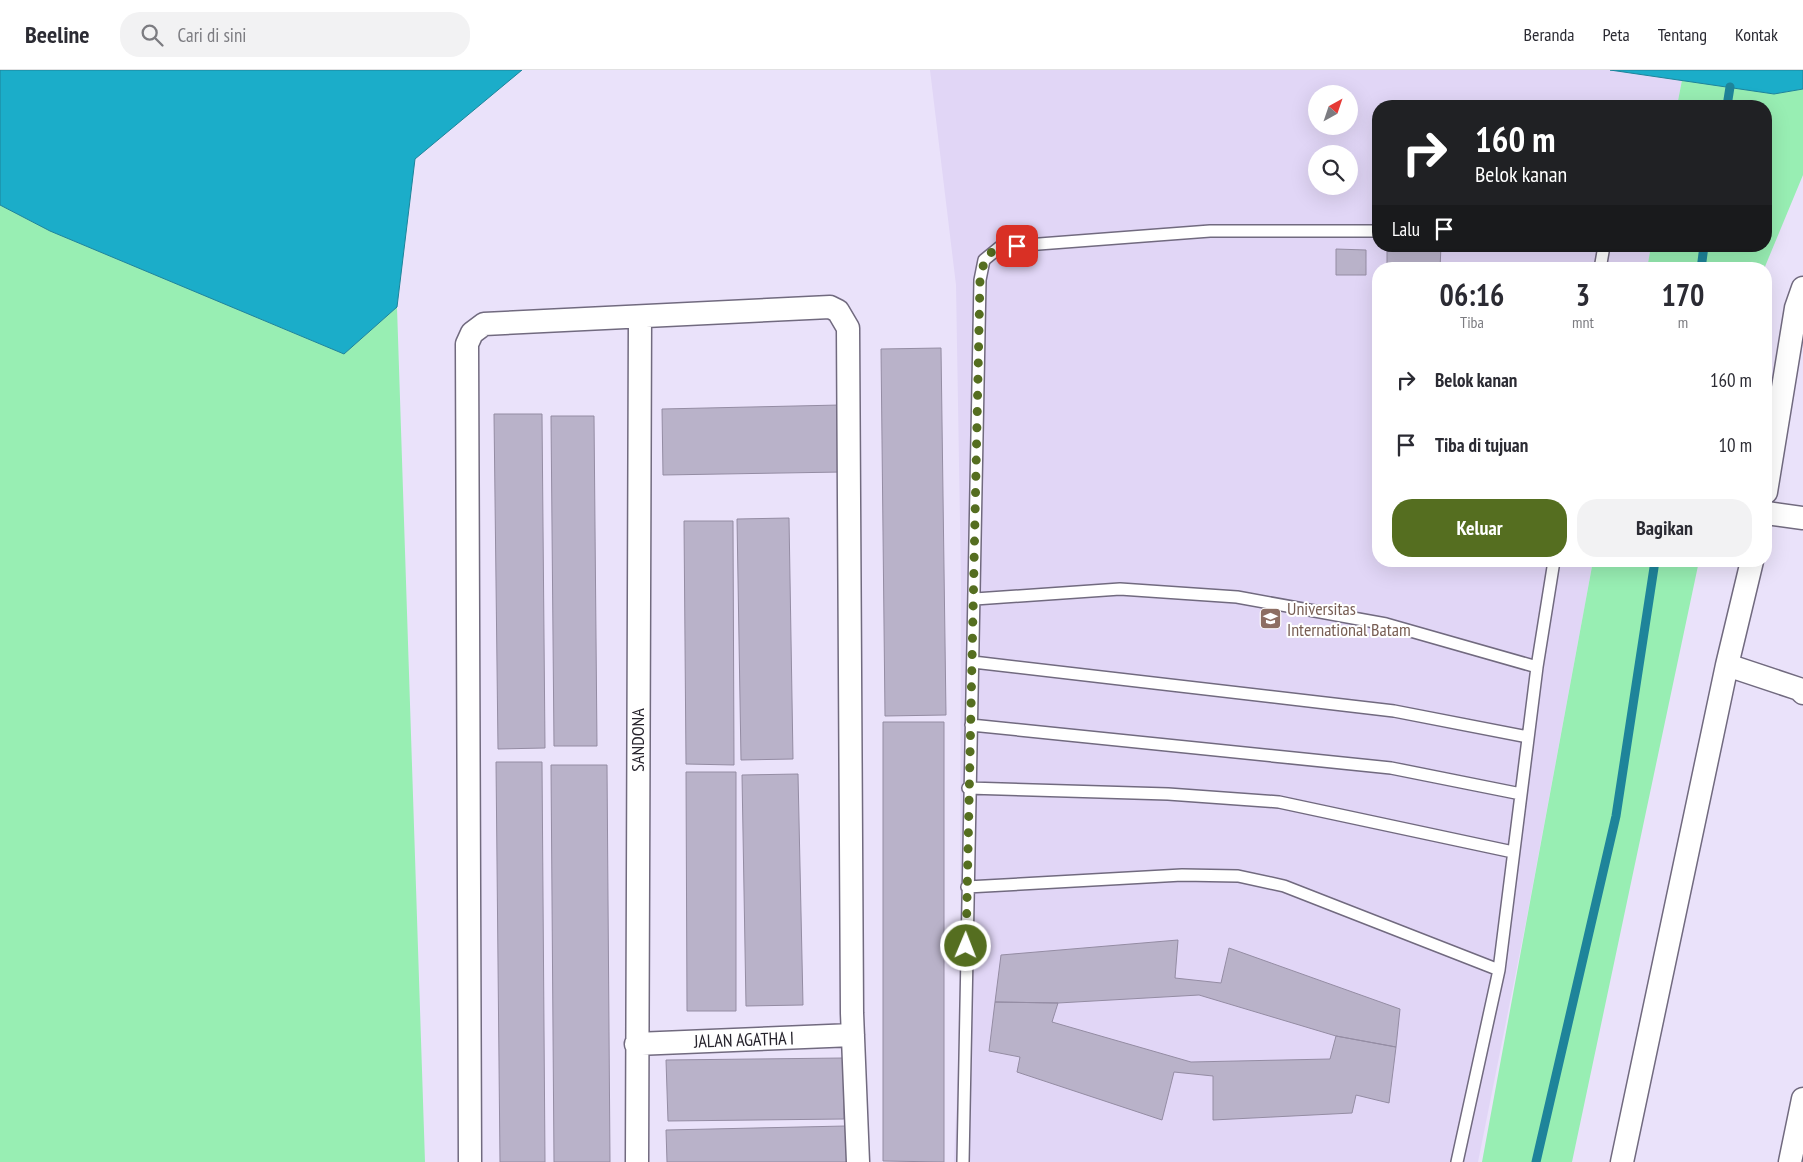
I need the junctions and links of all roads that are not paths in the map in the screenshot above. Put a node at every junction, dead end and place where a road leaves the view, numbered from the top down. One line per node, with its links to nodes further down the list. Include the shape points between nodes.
1 (1372, 231): 9 (lane, via 1210,231 1000,247 989,255 984,260 980,280)
2 (1803, 288): 4 (street, via 1796,308)
3 (640, 317): 21 (street, via 830,307 838,311 848,328); 22 (street, SANDONA); 24 (street, via 484,324 472,333 467,344)
4 (1772, 455)
5 (1772, 515): 6 (street)
6 (1803, 518)
7 (1553, 567): 12 (lane)
8 (1751, 567): 11 (street)
9 (975, 599): 10 (lane); 12 (lane, via 1120,589 1237,597 1386,624)
10 (973, 662): 14 (lane); 15 (lane, via 1394,711)
11 (1727, 665): 13 (street); 29 (street)
12 (1537, 667): 15 (lane)
13 (1803, 693)
14 (971, 725): 16 (lane); 17 (lane, via 1390,768)
15 (1528, 737): 17 (lane)
16 (968, 788): 18 (lane, via 1168,794 1279,802); 19 (lane)
17 (1521, 794): 18 (lane)
18 (1513, 852): 20 (lane)
19 (967, 887): 20 (lane, via 1182,875 1238,876 1284,886); 27 (lane)
20 (1499, 970): 28 (lane)
21 (853, 1035): 22 (street, JALAN AGATHA I); 26 (street)
22 (636, 1044): 25 (street, SANDONA)
23 (1802, 1109): 30 (street)
24 (470, 1162)
25 (636, 1162)
26 (858, 1162)
27 (963, 1162)
28 (1457, 1162)
29 (1622, 1162)
30 (1790, 1162)

